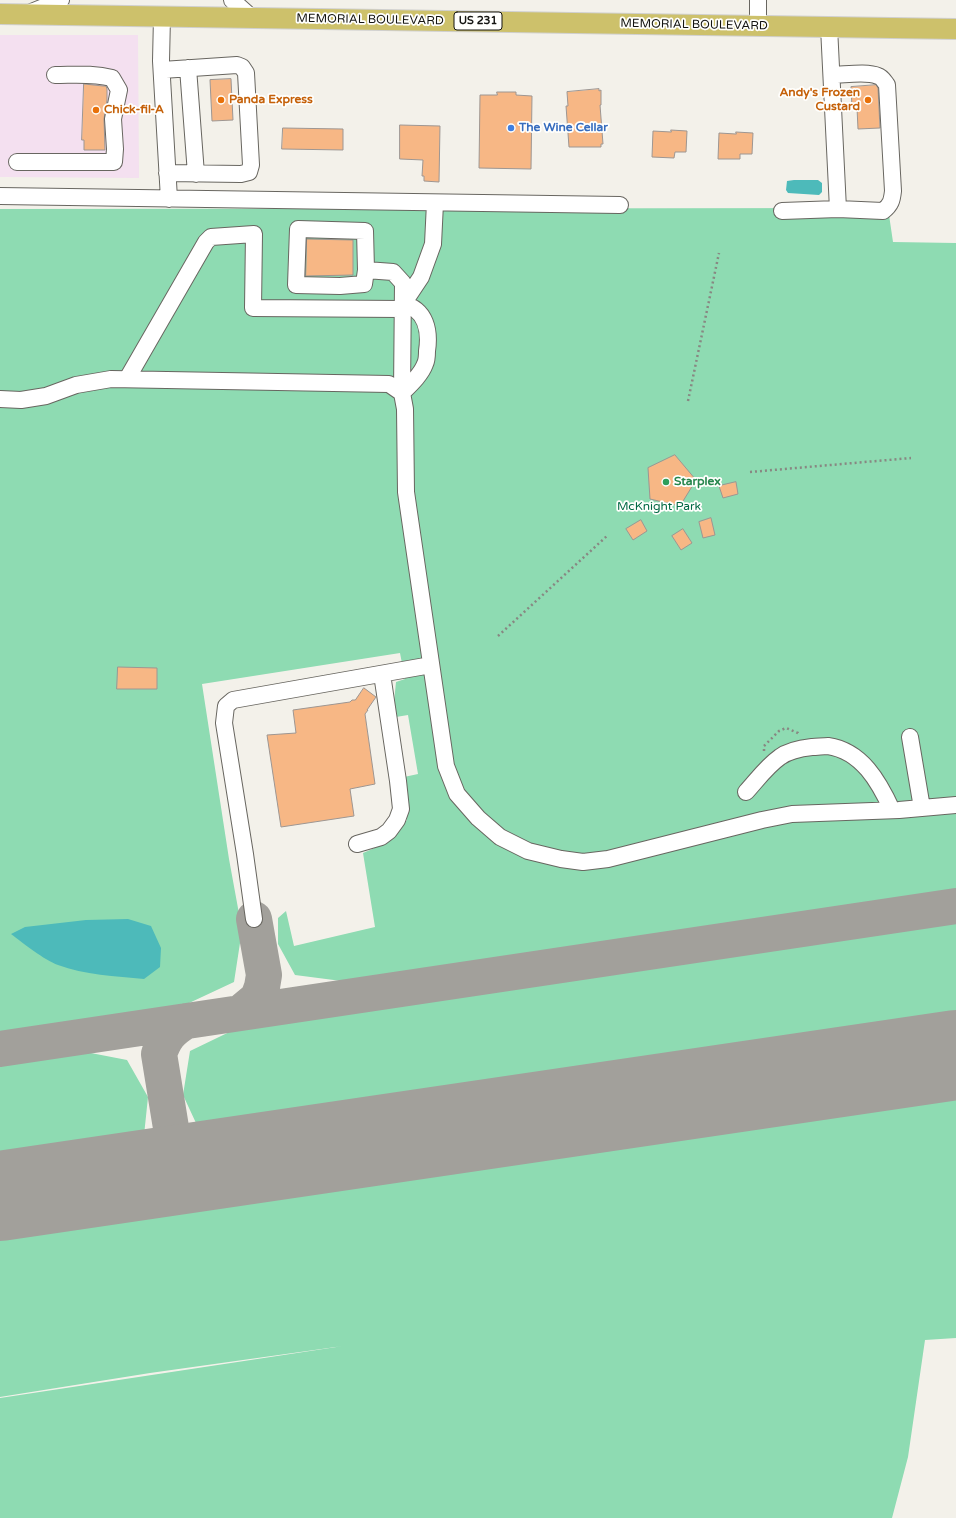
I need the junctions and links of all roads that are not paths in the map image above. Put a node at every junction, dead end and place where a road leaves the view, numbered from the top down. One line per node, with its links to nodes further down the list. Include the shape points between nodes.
1 (61, 0): 5 (lane)
2 (232, 0): 7 (lane)
3 (758, 0): 8 (lane)
4 (0, 14): 5 (main road, MEMORIAL BOULEVARD / US 231)
5 (25, 15): 6 (main road, MEMORIAL BOULEVARD / US 231)
6 (162, 17): 7 (main road, MEMORIAL BOULEVARD / US 231); 12 (lane)
7 (252, 18): 8 (main road, MEMORIAL BOULEVARD / US 231)
8 (758, 26): 9 (main road, MEMORIAL BOULEVARD / US 231)
9 (829, 27): 10 (main road, MEMORIAL BOULEVARD / US 231); 14 (lane)
10 (956, 29)
11 (188, 68): 12 (lane); 17 (lane); 17 (lane, via 237,65 246,73 251,165 249,172)
12 (162, 70): 16 (lane)
13 (55, 75): 15 (lane, via 100,75 112,78 119,90 113,119 114,162)
14 (832, 75): 22 (lane); 22 (lane, via 869,74 884,79 887,85 893,191 892,202 883,211)
15 (17, 162)
16 (167, 173): 17 (lane); 19 (lane)
17 (196, 174)
18 (0, 196): 19 (lane)
19 (168, 199): 20 (lane)
20 (434, 204): 21 (lane); 25 (lane, via 433,244 421,277)
21 (620, 205)
22 (838, 209): 23 (lane)
23 (782, 211)
24 (366, 270): 24 (lane, via 364,284 296,285 298,229 365,231); 25 (lane, via 393,272 403,283)
25 (403, 307): 26 (lane, via 253,308 254,234 211,237); 27 (lane); 27 (lane, via 411,306 421,316 428,328 428,342 425,364 416,379)
26 (127, 380): 27 (lane, via 389,384); 28 (lane, via 111,379 76,385 46,396 21,400)
27 (402, 393): 29 (lane, via 405,409 406,492)
28 (0, 399)
29 (431, 665): 30 (lane); 35 (lane, via 446,766 457,794 500,838 528,851 583,862 608,860 792,814)
30 (382, 674): 36 (lane, via 401,809 389,831 381,837); 37 (lane, via 233,700 226,706 224,723)
31 (910, 737): 34 (lane)
32 (746, 792): 35 (lane, via 781,756 805,748 828,746 848,752 870,771 882,787)
33 (956, 805): 34 (lane)
34 (922, 808): 35 (lane)
35 (892, 810)
36 (357, 844)
37 (254, 919)

